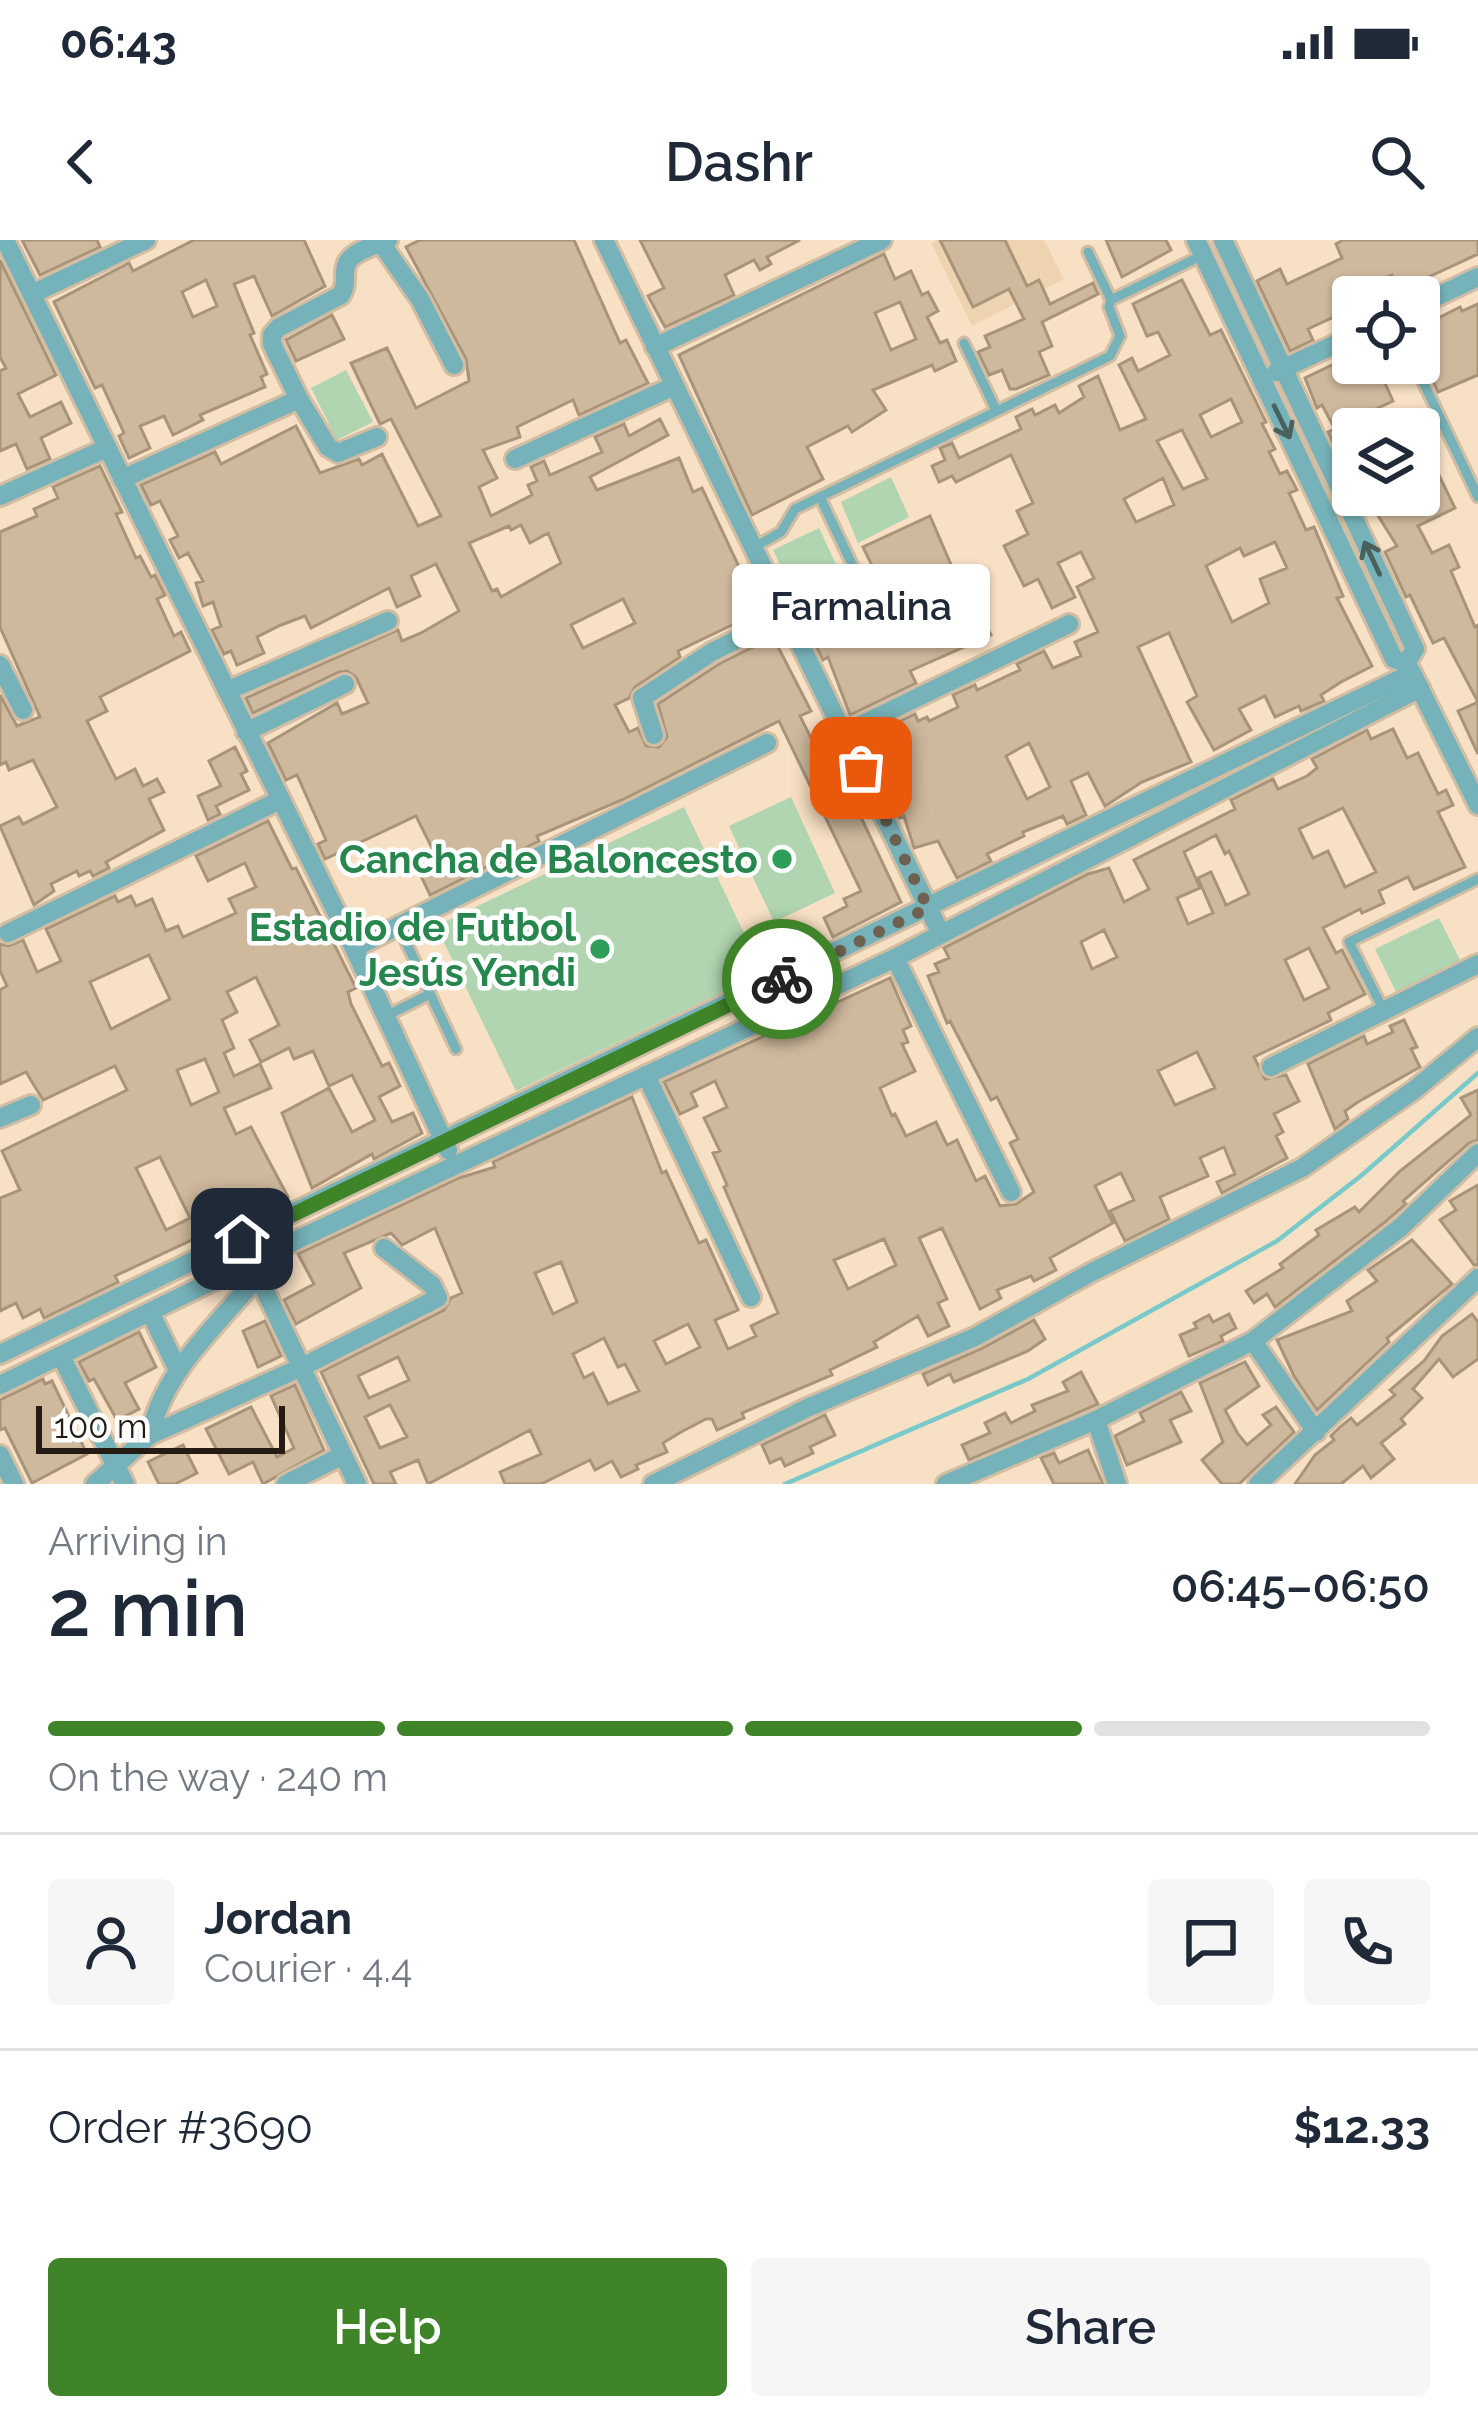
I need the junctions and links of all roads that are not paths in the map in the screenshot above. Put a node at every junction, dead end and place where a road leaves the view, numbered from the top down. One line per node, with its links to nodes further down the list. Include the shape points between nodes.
1 (5, 240): 10 (street)
2 (146, 240): 10 (street)
3 (604, 240): 15 (street)
4 (882, 240): 15 (street)
5 (1223, 240): 17 (street)
6 (384, 242): 16 (street); 21 (street, via 350,257 341,295 272,335)
7 (1199, 247): 12 (lane); 18 (street)
8 (1088, 252): 12 (lane)
9 (1478, 277): 11 (street)
10 (32, 294): 24 (street)
11 (1440, 295)
12 (1111, 299): 22 (lane, via 1120,336 1110,356)
13 (964, 343): 22 (lane)
14 (1332, 346): 17 (street)
15 (655, 347): 20 (street)
16 (454, 365)
17 (1284, 368): 18 (street); 36 (street, one-way to 17, via 1414,650)
18 (1262, 379): 36 (street, one-way to 36, via 1394,658)
19 (1424, 384): 28 (lane)
20 (674, 386): 25 (street); 30 (street)
21 (299, 399): 23 (street, via 338,453); 26 (street)
22 (995, 410): 29 (lane)
23 (376, 437)
24 (106, 448): 26 (street); 27 (street)
25 (515, 460)
26 (122, 479): 38 (street)
27 (0, 496)
28 (1478, 496)
29 (820, 497): 30 (lane); 31 (lane)
30 (753, 548): 32 (street)
31 (860, 581)
32 (786, 615): 41 (street); 42 (street, via 651,689 642,698)
33 (388, 621): 38 (street)
34 (1070, 624): 41 (street)
35 (0, 665): 39 (street)
36 (1412, 675): 45 (street); 47 (street); 49 (street)
37 (345, 684): 40 (street)
38 (227, 691): 40 (street)
39 (23, 710)
40 (246, 731): 44 (street)
41 (844, 733): 47 (street)
42 (654, 735)
43 (767, 743): 51 (street)
44 (280, 800): 48 (street); 51 (street)
45 (1478, 805)
46 (1478, 879): 55 (lane, via 1349,942)
47 (928, 908): 49 (street); 63 (street)
48 (8, 933)
49 (941, 934): 52 (street)
50 (406, 940): 54 (lane)
51 (354, 948): 56 (street)
52 (895, 958): 60 (street); 66 (street)
53 (1478, 964): 55 (street)
54 (430, 994): 56 (lane); 58 (lane)
55 (1384, 1012): 59 (street)
56 (386, 1016): 63 (street)
57 (1478, 1037): 91 (street, via 1302,1168 975,1337)
58 (456, 1049)
59 (1271, 1067)
60 (646, 1075): 65 (street); 72 (street)
61 (31, 1105): 62 (street)
62 (0, 1118)
63 (444, 1142): 65 (street); 76 (street)
64 (1478, 1153): 75 (street, via 1401,1227)
65 (455, 1165): 67 (street)
66 (1011, 1192)
67 (282, 1247): 69 (street); 74 (street)
68 (384, 1248): 78 (street, via 438,1298)
69 (258, 1276): 78 (street); 79 (street)
70 (1478, 1278): 71 (street)
71 (1461, 1294): 73 (street); 82 (street)
72 (751, 1297)
73 (1478, 1310)
74 (150, 1312): 77 (street); 79 (street)
75 (1253, 1341): 81 (street); 82 (street)
76 (0, 1354)
77 (61, 1356): 80 (street); 86 (street)
78 (302, 1367): 83 (street); 85 (street)
79 (178, 1370): 83 (street, via 157,1402)
80 (0, 1385)
81 (1096, 1420): 92 (street); 93 (street)
82 (1316, 1432): 94 (street)
83 (150, 1435): 86 (street)
84 (0, 1455): 87 (street)
85 (343, 1455): 89 (street); 90 (street)
86 (121, 1475): 88 (street)
87 (14, 1484)
88 (95, 1484)
89 (286, 1484)
90 (357, 1484)
91 (653, 1484)
92 (946, 1484)
93 (1117, 1484)
94 (1258, 1484)

